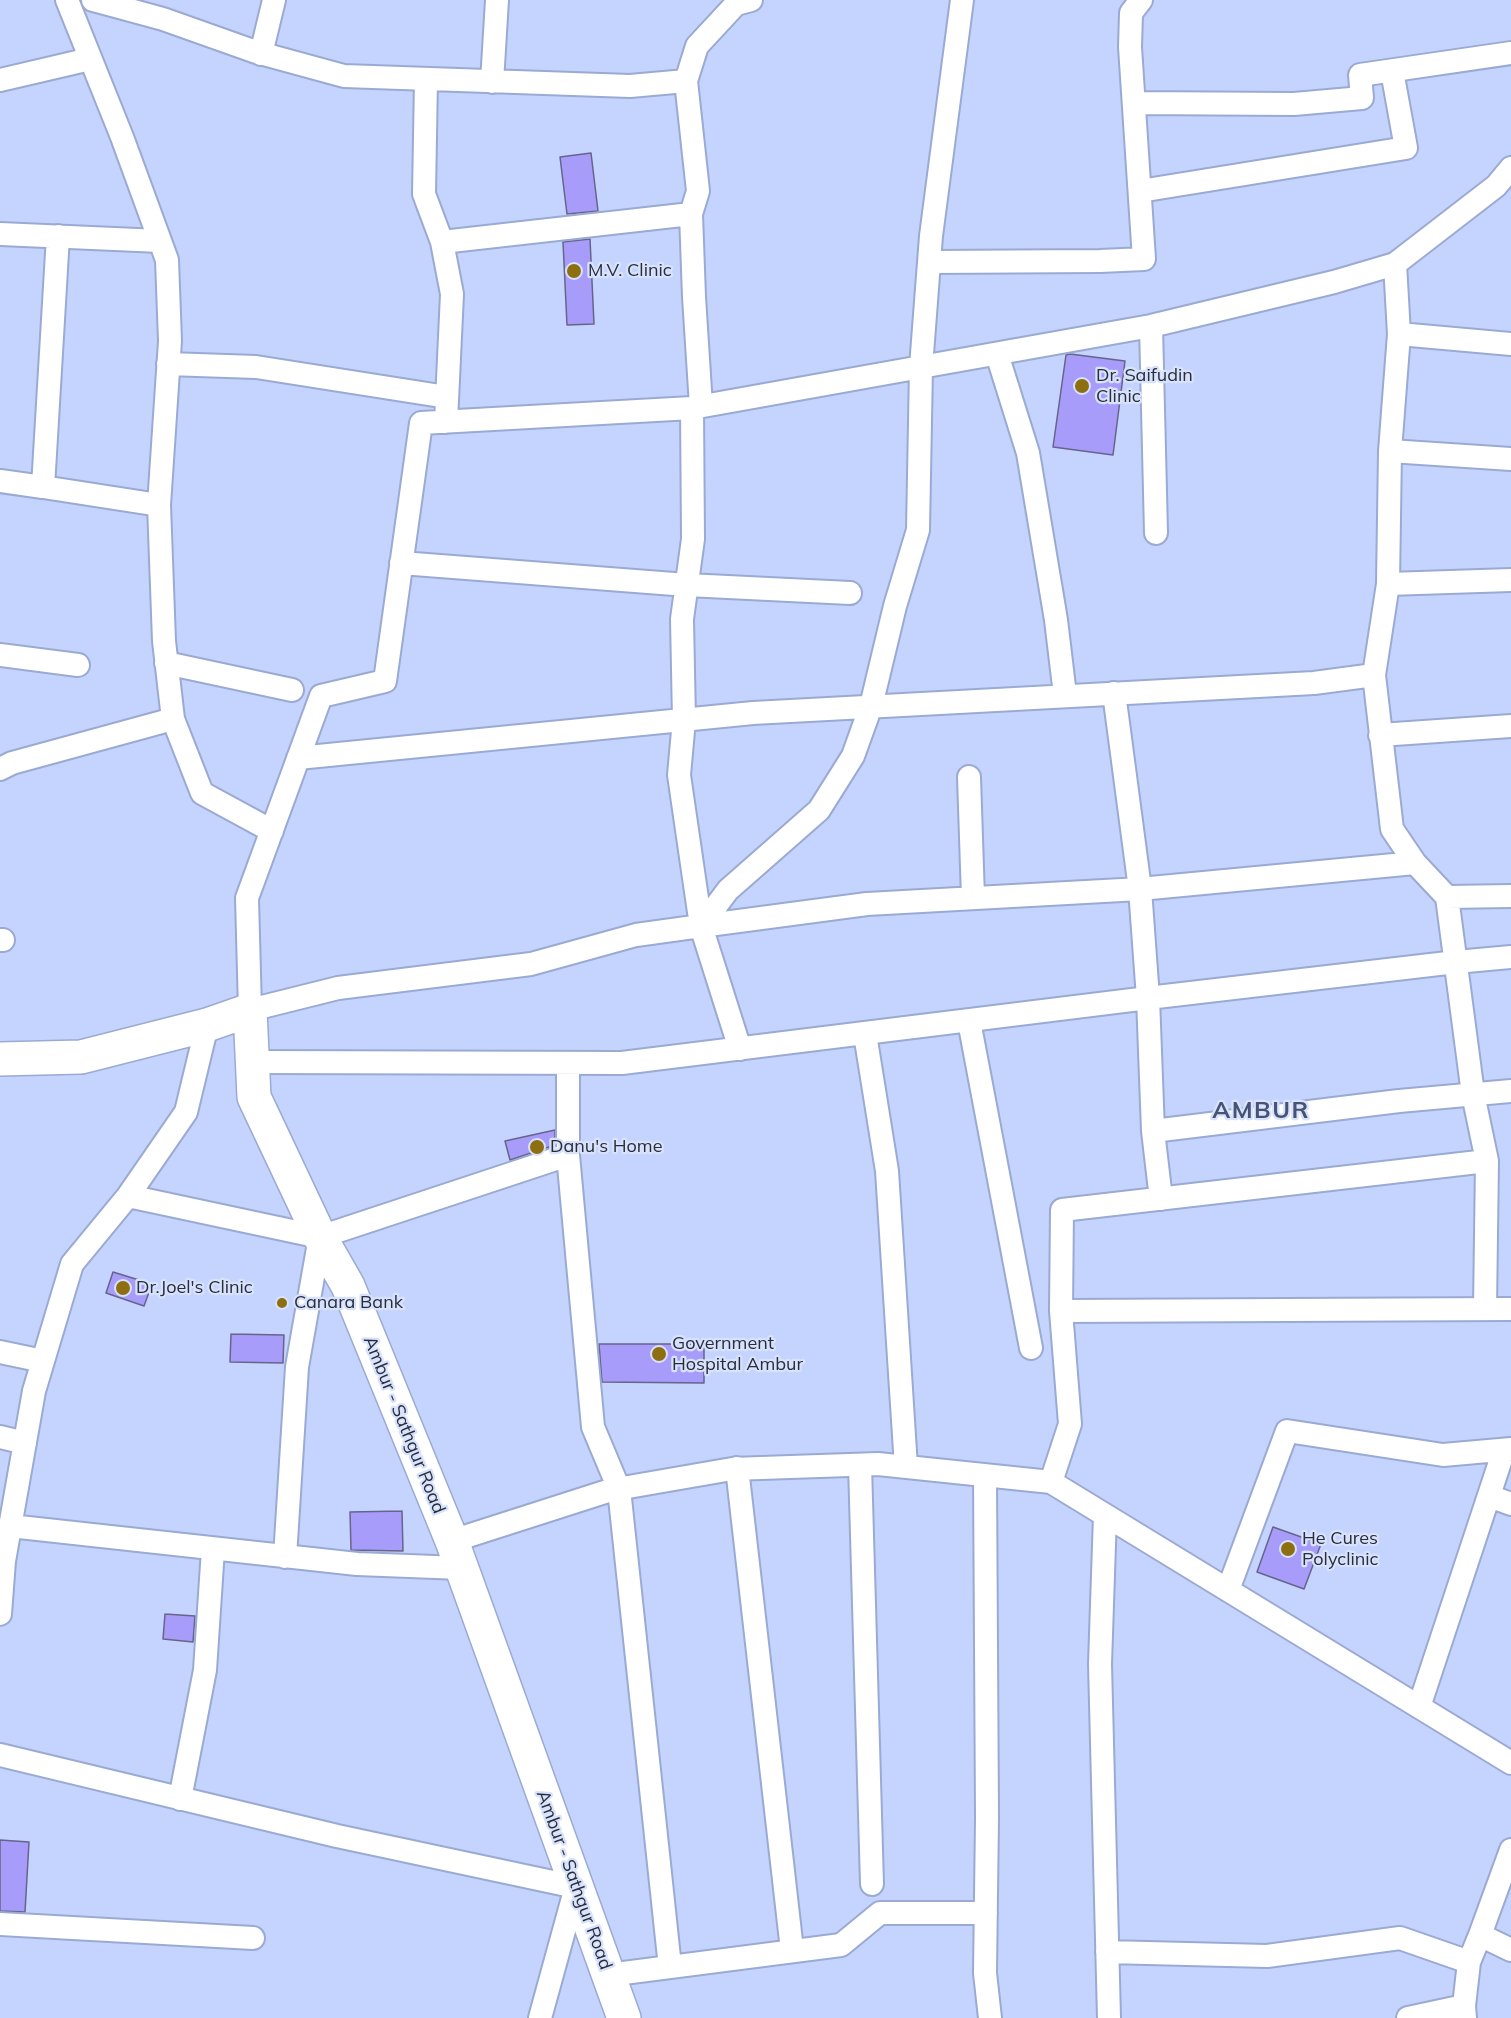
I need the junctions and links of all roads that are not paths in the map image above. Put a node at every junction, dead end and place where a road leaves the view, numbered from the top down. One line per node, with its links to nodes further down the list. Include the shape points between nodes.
1 (67, 0): 10 (street)
2 (93, 0): 9 (street, via 163,19)
3 (274, 0): 9 (street)
4 (497, 0): 15 (street)
5 (751, 0): 14 (street, via 736,4 697,46)
6 (962, 0): 25 (street)
7 (1141, 0): 16 (street, via 1131,13)
8 (1511, 53): 11 (street)
9 (261, 54): 13 (street, via 344,76)
10 (90, 59): 12 (street); 23 (street)
11 (1392, 70): 16 (street, via 1360,75 1362,98 1294,104); 18 (street, via 1406,148)
12 (0, 80)
13 (426, 80): 15 (street); 24 (street, via 424,194)
14 (686, 81): 15 (street, via 630,86); 20 (street, via 698,191)
15 (492, 82)
16 (1134, 103): 18 (street)
17 (1511, 168): 19 (street)
18 (1140, 191): 25 (street, via 1144,259)
19 (1504, 193): 26 (street)
20 (692, 214): 24 (street); 34 (street)
21 (0, 234): 22 (street)
22 (58, 236): 23 (street); 39 (street)
23 (160, 240): 31 (street, via 167,260)
24 (442, 242): 33 (street, via 452,294)
25 (929, 262): 32 (street)
26 (1395, 264): 27 (street); 28 (street)
27 (1151, 326): 30 (street); 41 (street)
28 (1399, 334): 29 (street); 36 (street)
29 (1511, 344)
30 (997, 354): 32 (street); 53 (street, via 1028,453)
31 (168, 364): 33 (street, via 256,367); 40 (street)
32 (921, 367): 34 (street); 54 (street, via 918,530)
33 (447, 397): 35 (street)
34 (697, 407): 35 (street); 45 (street, via 693,539)
35 (446, 422): 42 (street, via 421,423)
36 (1390, 451): 37 (street); 44 (street)
37 (1511, 459)
38 (0, 481): 39 (street)
39 (43, 487): 40 (street)
40 (159, 505): 48 (street)
41 (1156, 533)
42 (401, 563): 45 (street); 59 (street, via 385,681 321,696)
43 (1511, 580): 44 (street)
44 (1388, 584): 50 (street)
45 (687, 585): 46 (street); 56 (street, via 682,619)
46 (850, 593)
47 (0, 655): 49 (street)
48 (166, 663): 51 (street); 55 (street)
49 (78, 665)
50 (1374, 675): 52 (street, via 1314,683); 58 (street)
51 (292, 690)
52 (1114, 693): 53 (street); 64 (street)
53 (1065, 695): 54 (street)
54 (871, 706): 56 (street); 68 (street, via 853,756 819,810 728,890)
55 (173, 718): 60 (street); 62 (street, via 202,793)
56 (684, 720): 59 (street); 68 (street, via 679,775)
57 (1511, 726): 58 (street)
58 (1380, 735): 63 (street, via 1392,829)
59 (298, 758): 62 (street)
60 (0, 769)
61 (969, 777): 67 (street)
62 (272, 831): 72 (street, via 248,898)
63 (1415, 863): 64 (street); 66 (street)
64 (1140, 890): 67 (street); 71 (street)
65 (1511, 896): 66 (street)
66 (1448, 897): 70 (street)
67 (973, 898): 68 (street, via 867,904)
68 (701, 926): 72 (street, via 636,935 531,964 338,988); 76 (street)
69 (1511, 957): 70 (street)
70 (1456, 962): 71 (street); 81 (street)
71 (1148, 998): 73 (street); 82 (street)
72 (250, 1010): 74 (main road); 78 (main road, Ambur - Sathgur Road)
73 (969, 1021): 75 (street); 91 (street)
74 (207, 1024): 77 (main road, via 81,1057); 85 (street, via 186,1112)
75 (865, 1034): 76 (street); 98 (street, via 887,1171)
76 (740, 1049): 79 (street, via 622,1063)
77 (0, 1059)
78 (252, 1062): 79 (street); 87 (main road, Ambur - Sathgur Road, via 254,1097)
79 (568, 1063): 83 (street)
80 (1511, 1091): 81 (street)
81 (1473, 1094): 82 (street); 84 (street)
82 (1153, 1131): 86 (street)
83 (568, 1155): 87 (street); 102 (street, via 593,1427)
84 (1487, 1161): 86 (street); 88 (street)
85 (128, 1196): 87 (street); 93 (street, via 72,1264)
86 (1161, 1199): 90 (street, via 1062,1210)
87 (320, 1237): 108 (main road, Ambur - Sathgur Road, via 348,1286); 109 (street, via 297,1367)
88 (1485, 1309): 89 (street); 90 (street)
89 (1511, 1309)
90 (1061, 1311): 101 (street, via 1070,1424)
91 (1031, 1348)
92 (0, 1352): 93 (street)
93 (43, 1361): 95 (street)
94 (0, 1437): 95 (street)
95 (25, 1443): 106 (street)
96 (1508, 1449): 103 (street); 110 (street, via 1443,1455 1287,1431)
97 (860, 1465): 98 (street); 99 (street); 117 (street)
98 (906, 1467): 100 (street)
99 (737, 1468): 102 (street); 123 (street)
100 (985, 1475): 101 (street); 119 (street)
101 (1051, 1482): 105 (street)
102 (619, 1489): 108 (street); 127 (street)
103 (1489, 1496): 104 (street); 112 (street)
104 (1511, 1504)
105 (1105, 1515): 110 (street); 125 (street, via 1100,1664)
106 (5, 1538): 107 (street); 111 (street)
107 (213, 1549): 109 (street); 115 (street, via 205,1670)
108 (457, 1554): 109 (street, via 357,1564); 118 (main road, Ambur - Sathgur Road)
109 (285, 1557)
110 (1228, 1590): 112 (street)
111 (0, 1614)
112 (1419, 1707): 114 (street)
113 (0, 1755): 115 (street)
114 (1511, 1763)
115 (180, 1799): 118 (street)
116 (1511, 1850): 121 (street)
117 (872, 1884)
118 (576, 1887): 128 (main road, Ambur - Sathgur Road); 130 (street)
119 (986, 1913): 123 (street, via 880,1913 841,1945); 132 (street, via 985,1973)
120 (0, 1924): 122 (street)
121 (1480, 1935): 124 (street); 126 (street)
122 (253, 1938)
123 (792, 1950): 127 (street)
124 (1511, 1950)
125 (1107, 1952): 126 (street, via 1267,1956 1400,1938); 133 (street)
126 (1469, 1962): 129 (street)
127 (670, 1967): 128 (street)
128 (608, 1975): 131 (main road, Ambur - Sathgur Road)
129 (1465, 2012): 134 (street)
130 (540, 2018)
131 (624, 2018)
132 (990, 2018)
133 (1109, 2018)
134 (1408, 2018)

